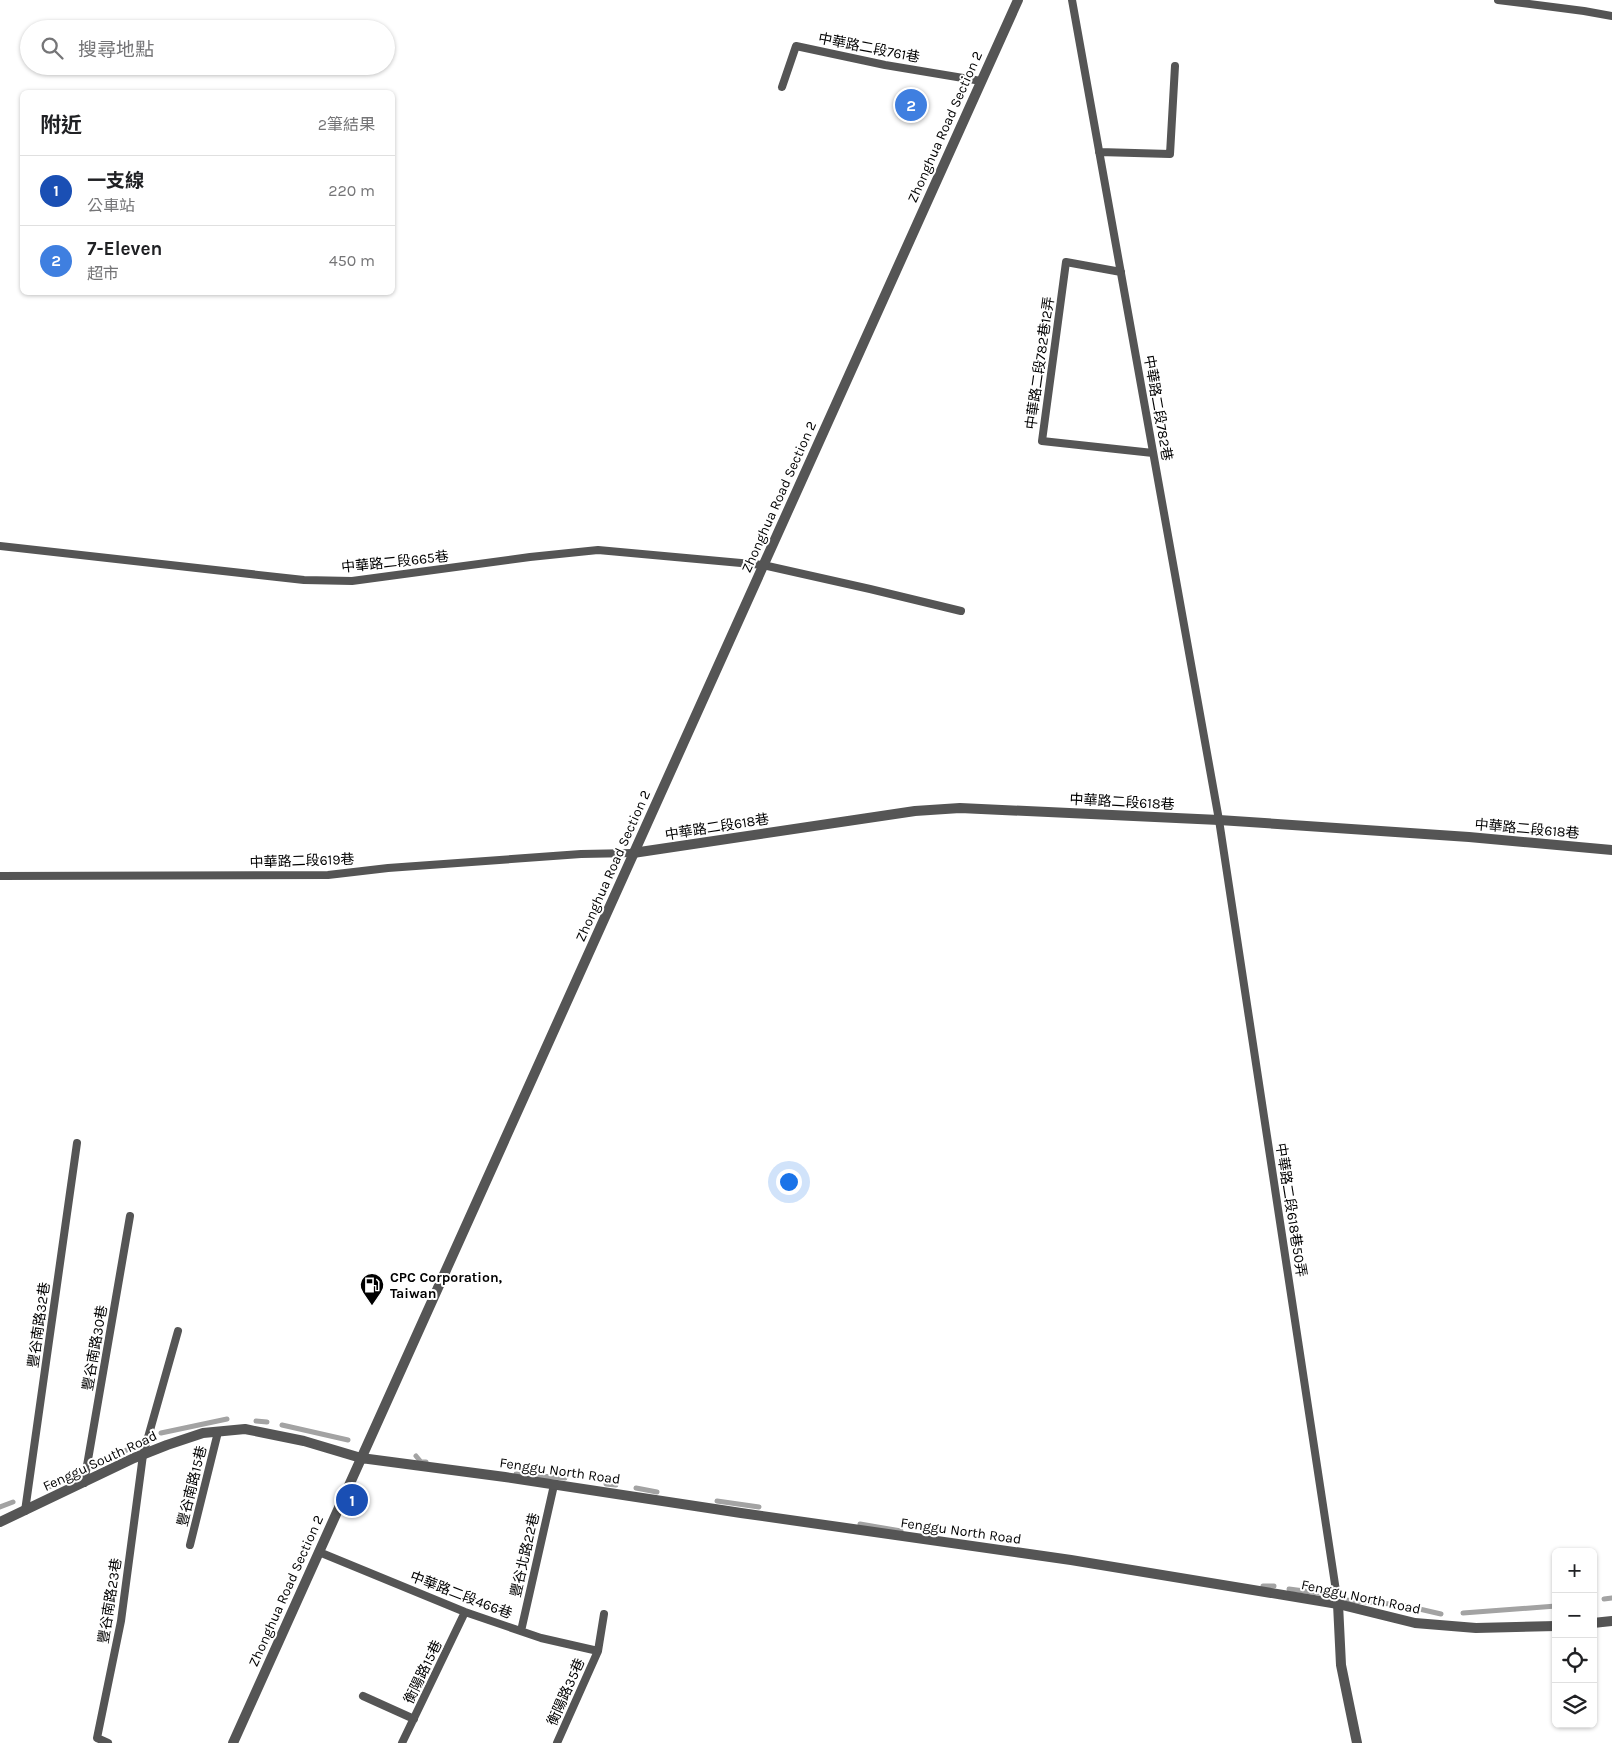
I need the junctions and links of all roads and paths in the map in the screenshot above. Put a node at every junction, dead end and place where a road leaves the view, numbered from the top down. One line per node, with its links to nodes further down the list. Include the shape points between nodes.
1 (1018, 0): 6 (street, Zhonghua Road Section 2)
2 (1072, 0): 8 (lane, 中華路二段782巷)
3 (1498, 0): 4 (lane)
4 (1612, 16)
5 (1176, 66): 8 (lane, via 1170,154)
6 (981, 81): 7 (lane, 中華路二段761巷, via 796,46); 12 (street, Zhonghua Road Section 2)
7 (782, 87)
8 (1099, 152): 9 (lane, 中華路二段782巷)
9 (1121, 272): 10 (lane, 中華路二段782巷); 10 (lane, 中華路二段782巷12弄, via 1066,262 1042,441)
10 (1153, 453): 14 (lane, 中華路二段782巷)
11 (0, 546): 12 (lane, 中華路二段665巷, via 304,580 352,581 598,550)
12 (763, 565): 13 (lane, 中華路二段665巷); 16 (street, Zhonghua Road Section 2)
13 (960, 611)
14 (1219, 820): 15 (street, 中華路二段618巷); 16 (street, 中華路二段618巷, via 960,808 915,811); 30 (lane, 中華路二段618巷50弄)
15 (1612, 850)
16 (633, 853): 17 (lane, 中華路二段619巷, via 581,854 328,875); 23 (street, Zhonghua Road Section 2)
17 (0, 876)
18 (76, 1143): 26 (lane, 豐谷南路32巷)
19 (130, 1216): 24 (lane, 豐谷南路30巷)
20 (178, 1331): 22 (lane)
21 (218, 1432): 22 (street, Fenggu South Road); 23 (street, Fenggu South Road, via 245,1429 304,1441); 28 (lane, 豐谷南路15巷)
22 (142, 1455): 24 (street, Fenggu South Road); 40 (lane, 豐谷南路23巷, via 122,1621 98,1738)
23 (361, 1458): 25 (street, Fenggu North Road); 29 (street, Zhonghua Road Section 2)
24 (84, 1483): 26 (street, Fenggu South Road)
25 (554, 1485): 30 (street, Fenggu North Road, via 1071,1560); 36 (lane, 豐谷北路22巷)
26 (25, 1511): 27 (street, Fenggu South Road)
27 (0, 1522)
28 (190, 1545)
29 (319, 1552): 31 (lane, 中華路二段466巷); 41 (street, Zhonghua Road Section 2)
30 (1338, 1604): 35 (street, Fenggu North Road, via 1414,1623 1476,1628); 44 (street, via 1341,1665)
31 (465, 1612): 36 (lane, 中華路二段466巷); 39 (lane, 衡陽路15巷)
32 (604, 1614): 37 (lane, 衡陽路35巷)
33 (1612, 1620): 34 (street)
34 (1597, 1622)
35 (1552, 1626)
36 (520, 1631): 37 (lane, 中華路二段466巷)
37 (598, 1651): 43 (lane, 衡陽路35巷)
38 (363, 1696): 39 (lane)
39 (414, 1719): 42 (lane, 衡陽路15巷)
40 (108, 1743)
41 (233, 1743)
42 (402, 1743)
43 (557, 1743)
44 (1357, 1743)

